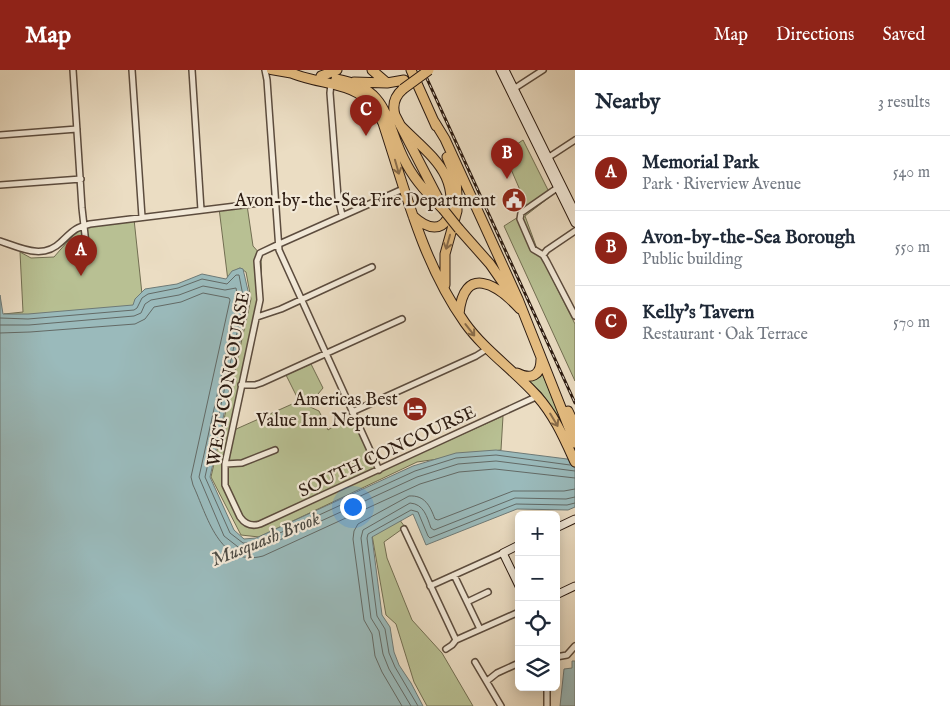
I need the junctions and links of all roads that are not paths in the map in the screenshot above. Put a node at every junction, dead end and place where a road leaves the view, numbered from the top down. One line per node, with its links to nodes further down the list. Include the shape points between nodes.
1 (74, 70): 23 (street)
2 (132, 70): 37 (street)
3 (192, 70): 32 (street)
4 (265, 70): 31 (street)
5 (271, 70): 14 (main road)
6 (337, 70): 15 (highway)
7 (372, 70): 17 (highway)
8 (411, 70): 21 (highway)
9 (422, 70): 19 (highway)
10 (429, 70): 19 (highway, bridge)
11 (500, 70): 20 (main road)
12 (506, 70): 20 (main road)
13 (543, 70): 20 (street)
14 (294, 74): 15 (highway); 18 (highway)
15 (322, 76): 16 (highway)
16 (353, 82): 17 (highway); 33 (highway, via 372,94 382,106 407,166)
17 (387, 83): 19 (highway)
18 (331, 84): 30 (highway, one-way to 30, via 357,91 376,109); 35 (street)
19 (403, 84): 22 (highway, via 393,108)
20 (512, 90): 26 (main road)
21 (434, 121): 46 (highway, one-way to 46, via 456,179 458,195 445,254); 48 (highway)
22 (400, 126): 33 (highway); 36 (highway, via 444,173 452,198 451,214 438,226 426,226)
23 (77, 129): 24 (street); 27 (street)
24 (0, 135)
25 (575, 140): 26 (street)
26 (546, 159): 29 (main road); 34 (main road)
27 (81, 179): 28 (street); 39 (street)
28 (0, 185)
29 (557, 188): 38 (main road); 44 (street, via 520,214 533,249)
30 (403, 189): 35 (street, WEST CONCOURSE); 36 (highway)
31 (276, 201): 32 (street); 43 (street)
32 (201, 210): 37 (street)
33 (444, 210): 48 (highway, bridge, via 502,280)
34 (575, 212)
35 (342, 215): 43 (street, WEST CONCOURSE)
36 (413, 216): 46 (highway)
37 (142, 217): 39 (street)
38 (575, 223)
39 (83, 225): 41 (street, via 44,252 29,251); 42 (street)
40 (575, 231): 44 (street)
41 (0, 240)
42 (86, 244)
43 (278, 248): 47 (street); 51 (street, WEST CONCOURSE, via 260,253 257,261 260,300)
44 (542, 255): 50 (street)
45 (372, 267): 47 (street)
46 (445, 288): 49 (highway)
47 (301, 300): 51 (street); 55 (street)
48 (522, 311): 49 (highway, via 496,288 477,284 463,294); 53 (highway)
49 (459, 314): 54 (highway, one-way to 54)
50 (575, 316)
51 (257, 317): 58 (street, WEST CONCOURSE)
52 (402, 319): 55 (street)
53 (533, 338): 56 (highway); 61 (highway)
54 (487, 349): 57 (highway); 60 (street)
55 (326, 354): 58 (street, via 261,383); 60 (street)
56 (541, 358): 57 (highway, via 535,375 524,377); 62 (highway)
57 (512, 371): 59 (highway)
58 (241, 385): 65 (street, WEST CONCOURSE)
59 (538, 396): 62 (highway, one-way to 62); 66 (street, SOUTH CONCOURSE)
60 (352, 412): 66 (street)
61 (575, 426)
62 (572, 445): 64 (highway)
63 (274, 450): 65 (street, via 242,463)
64 (575, 462)
65 (225, 464): 68 (street, WEST CONCOURSE, via 225,485 240,517)
66 (379, 470): 68 (street, SOUTH CONCOURSE, via 260,524)
67 (573, 520): 69 (main road)
68 (247, 524)
69 (560, 526)
70 (404, 529): 75 (street)
71 (515, 547): 72 (main road)
72 (503, 553): 73 (street); 74 (main road)
73 (454, 575): 75 (street); 79 (street)
74 (515, 578)
75 (430, 586): 82 (street)
76 (575, 586): 78 (main road)
77 (488, 592): 79 (street)
78 (560, 593)
79 (467, 602): 81 (street)
80 (515, 614): 81 (street)
81 (480, 629): 82 (street)
82 (456, 640): 84 (street)
83 (575, 646): 85 (street, via 567,655)
84 (446, 649)
85 (560, 656)
86 (475, 662): 88 (street)
87 (515, 665): 88 (street)
88 (487, 681): 90 (street)
89 (547, 691): 91 (street)
90 (501, 706)
91 (547, 706)

